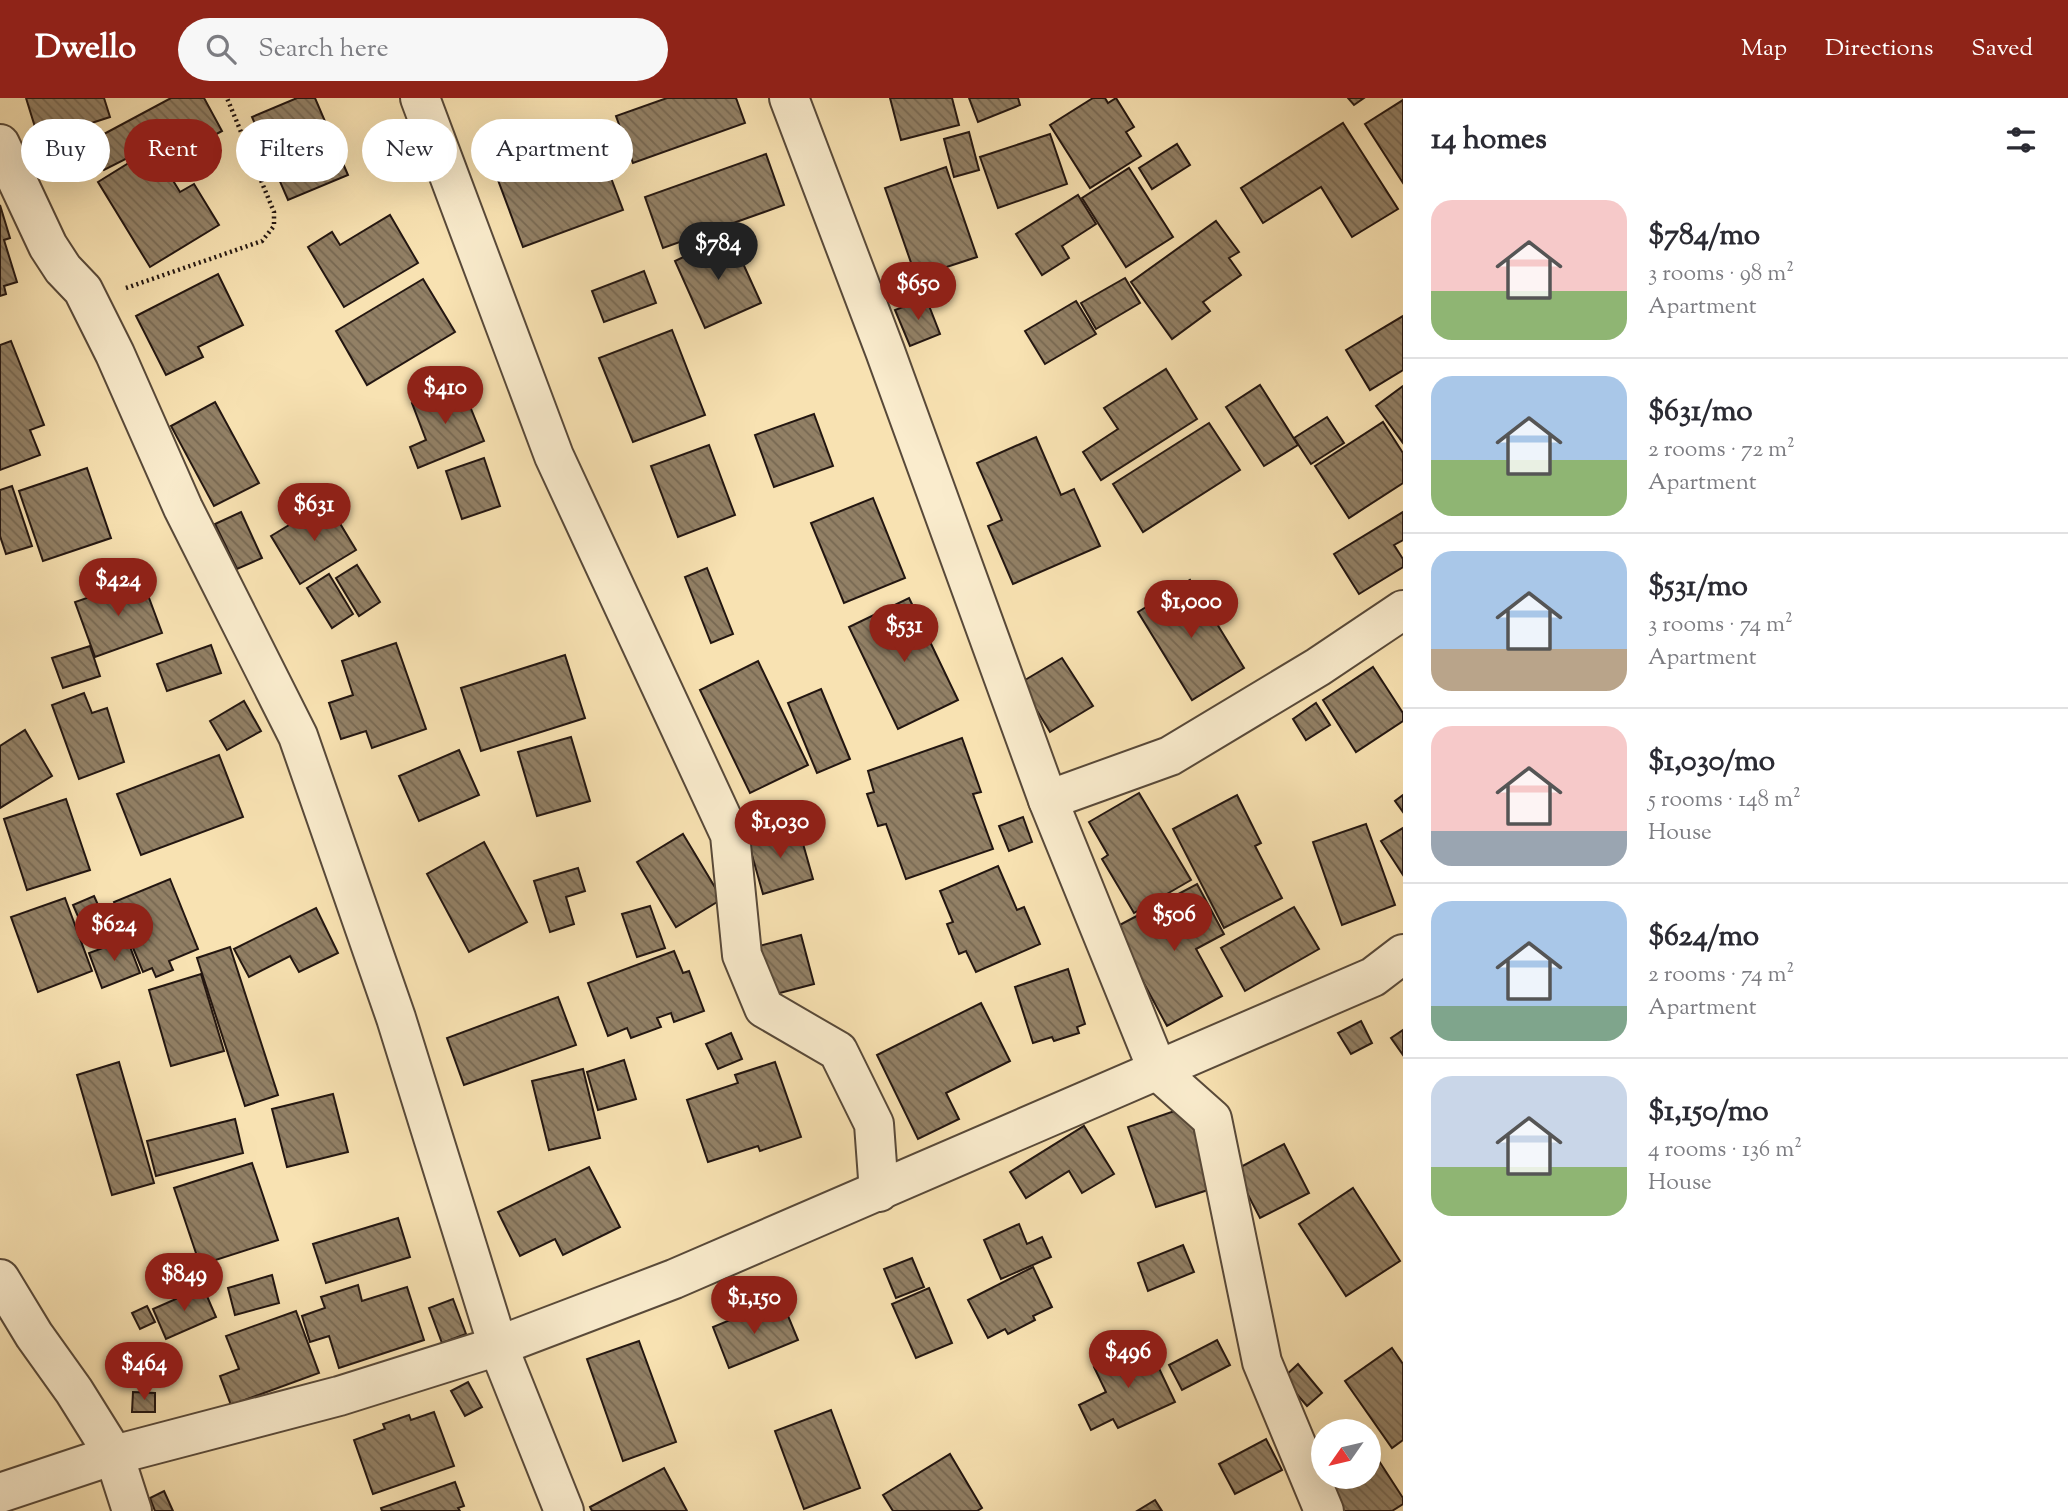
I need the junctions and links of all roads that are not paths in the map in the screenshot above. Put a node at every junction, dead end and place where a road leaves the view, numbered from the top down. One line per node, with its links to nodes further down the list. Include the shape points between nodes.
1 (420, 98): 8 (street, via 554,456 730,835 743,955 764,1008 838,1051 874,1124)
2 (789, 98): 5 (street)
3 (0, 144): 10 (street, via 48,246 83,289 183,508 298,736 396,1018)
4 (1403, 610): 5 (street, via 1170,756)
5 (1048, 800): 7 (street)
6 (1403, 954): 7 (street, via 1373,977)
7 (1158, 1071): 8 (street); 15 (street, via 1212,1119 1262,1362)
8 (879, 1192): 10 (street, via 674,1279)
9 (0, 1279): 11 (street)
10 (498, 1346): 11 (street, via 339,1396); 14 (street)
11 (114, 1455): 12 (street); 13 (street)
12 (0, 1493)
13 (132, 1511)
14 (564, 1511)
15 (1324, 1511)

